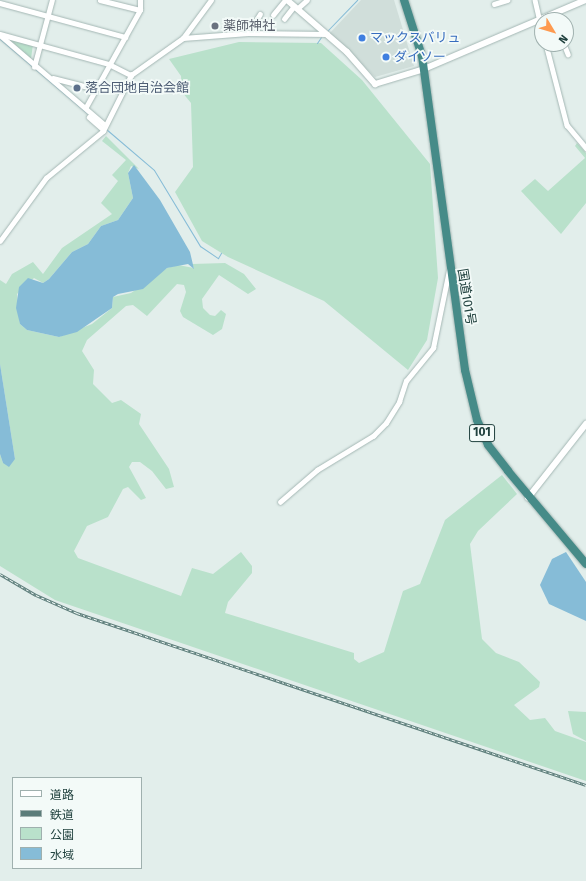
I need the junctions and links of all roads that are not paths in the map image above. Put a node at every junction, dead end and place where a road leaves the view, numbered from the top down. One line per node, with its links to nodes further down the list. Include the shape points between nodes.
1 (52, 0): 19 (street)
2 (100, 0): 14 (street)
3 (140, 0): 14 (street)
4 (211, 0): 26 (street)
5 (286, 0): 13 (main road); 18 (street)
6 (307, 0): 13 (street)
7 (404, 0): 31 (highway, 国道101号 / 101)
8 (506, 0): 12 (street)
9 (535, 0): 15 (street)
10 (586, 0): 16 (street)
11 (0, 3): 19 (street)
12 (494, 4)
13 (296, 8): 20 (street); 23 (main road)
14 (140, 10): 25 (street)
15 (537, 12)
16 (565, 12)
17 (260, 14): 22 (street, via 255,22)
18 (273, 15)
19 (48, 16): 25 (street); 27 (street)
20 (284, 19)
21 (534, 22): 31 (street)
22 (257, 33): 23 (street); 26 (street)
23 (327, 34): 31 (main road, via 375,84)
24 (0, 35): 27 (street); 30 (street)
25 (125, 37): 29 (street)
26 (182, 38): 32 (street)
27 (39, 45): 29 (street); 30 (street)
28 (548, 52): 38 (street, via 567,125)
29 (109, 64): 32 (street); 34 (street)
30 (34, 67): 33 (street)
31 (424, 69): 40 (highway, 国道101号 / 101)
32 (131, 75): 37 (street)
33 (52, 77): 34 (street); 35 (street)
34 (96, 89): 35 (street)
35 (86, 107): 37 (street)
36 (88, 117): 37 (street)
37 (104, 127): 39 (street, via 93,142 46,178)
38 (586, 148)
39 (0, 241)
40 (450, 268): 42 (highway, 国道101号 / 101, via 465,370 477,420 488,445); 43 (street, via 433,348 406,381 399,402 386,423 373,436 317,470)
41 (586, 424): 42 (street)
42 (528, 498): 44 (highway, 国道101号 / 101)
43 (280, 502)
44 (586, 564)

